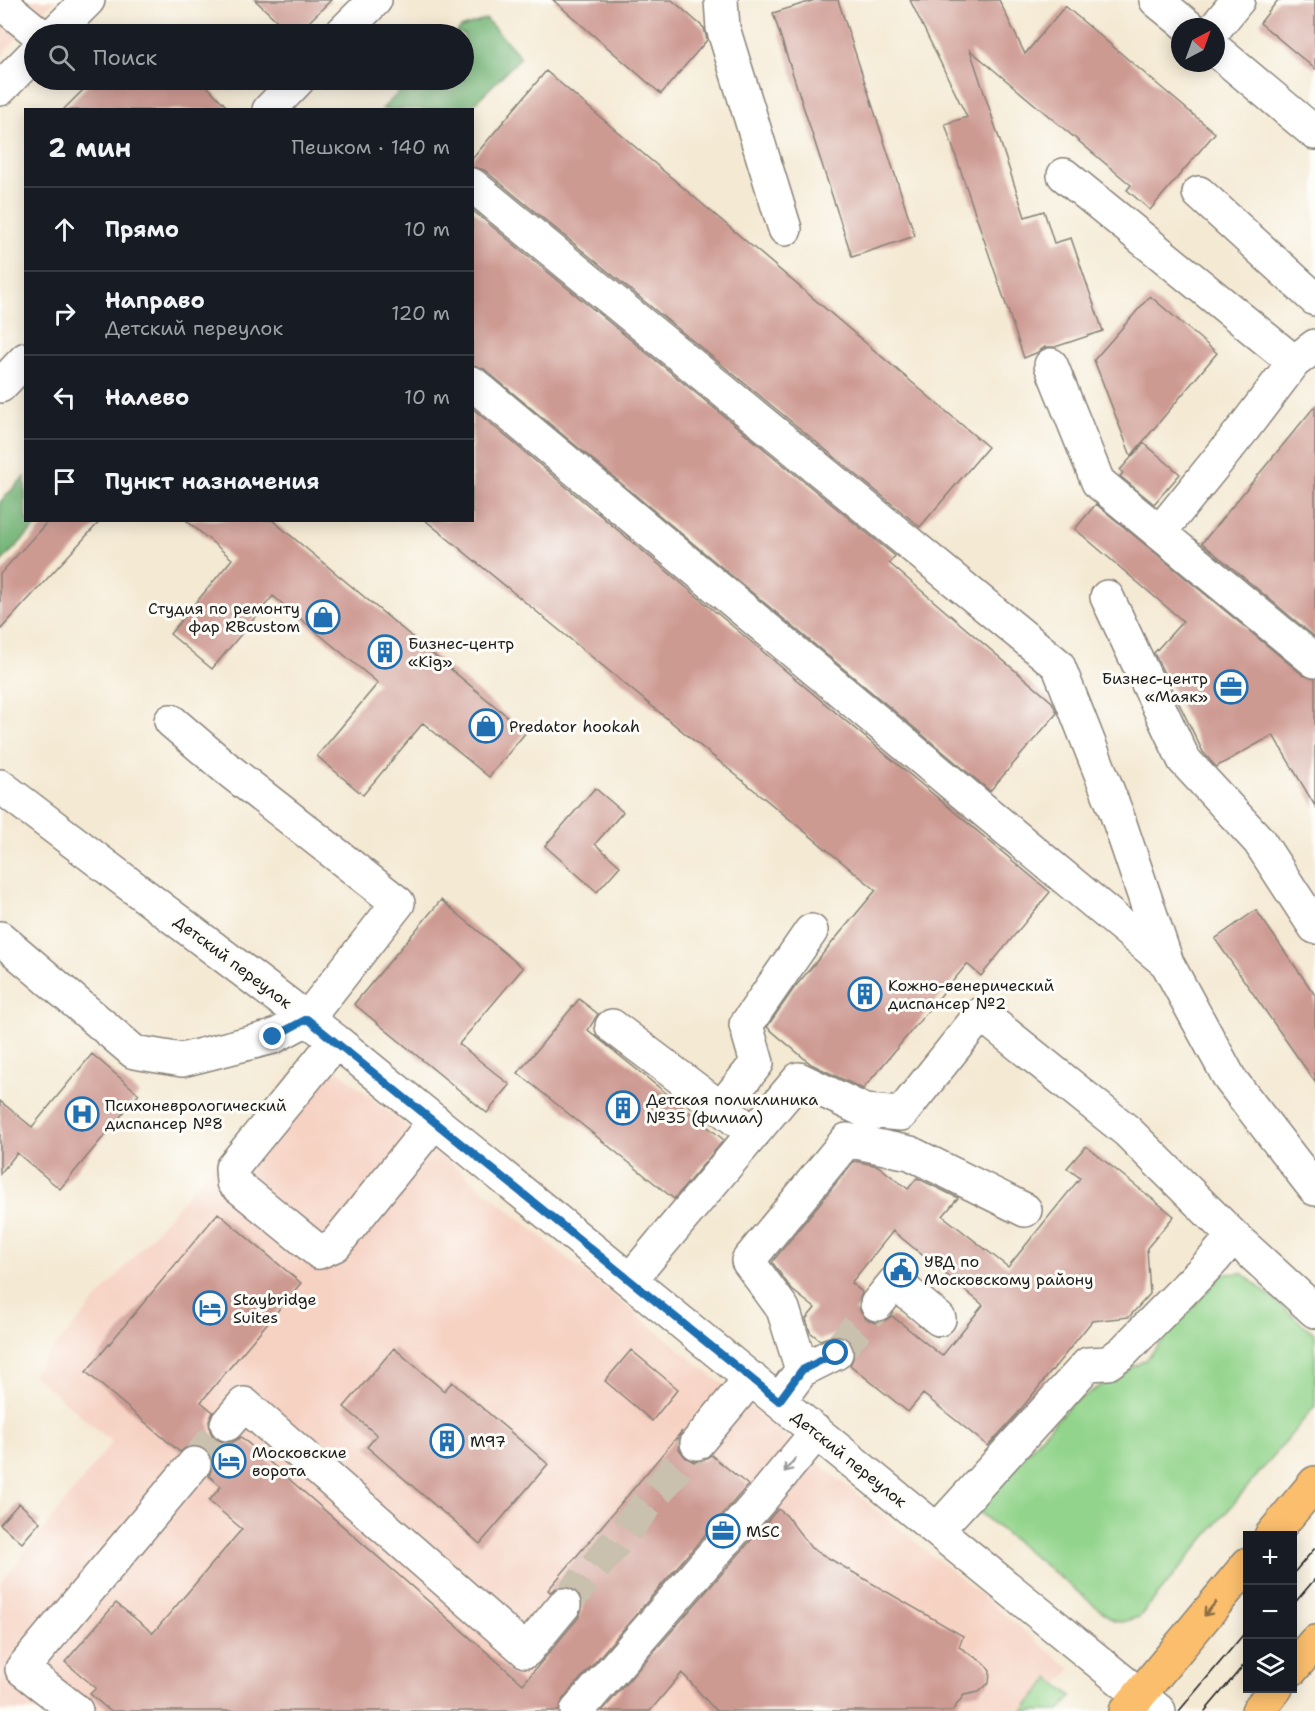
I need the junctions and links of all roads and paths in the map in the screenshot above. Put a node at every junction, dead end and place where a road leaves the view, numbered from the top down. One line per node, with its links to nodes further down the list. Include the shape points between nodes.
1 (88, 0): 10 (street)
2 (375, 0): 11 (street)
3 (721, 0): 21 (street, via 723,28)
4 (1156, 0): 7 (street)
5 (1238, 0): 8 (street)
6 (0, 2): 9 (street)
7 (1178, 18)
8 (1223, 18)
9 (27, 24)
10 (64, 24)
11 (352, 24)
12 (1225, 58): 17 (street)
13 (24, 64): 14 (street)
14 (0, 89)
15 (288, 90): 16 (street)
16 (270, 108)
17 (1315, 133)
18 (1064, 175): 23 (street)
19 (474, 187): 36 (street, via 1058,665 1116,812)
20 (1199, 193): 22 (street)
21 (785, 229)
22 (1315, 299)
23 (1305, 354): 28 (street)
24 (24, 361): 27 (street)
25 (1051, 365): 28 (street, via 1098,482)
26 (474, 385): 36 (street)
27 (0, 386)
28 (1159, 533): 30 (street)
29 (1107, 597): 33 (street, via 1184,760 1259,841)
30 (1315, 661)
31 (171, 721): 37 (street, via 398,903)
32 (0, 786): 37 (street, Детский переулок)
33 (1315, 927)
34 (811, 931): 40 (street, via 746,1025 757,1063)
35 (0, 938): 37 (street, via 134,1052 182,1060 273,1037)
36 (1167, 963): 43 (street, via 1230,1079)
37 (307, 1019): 39 (street, Детский переулок)
38 (612, 1026): 40 (street)
39 (336, 1041): 41 (street, Детский переулок); 41 (street, via 232,1168 233,1182 319,1252 334,1245)
40 (721, 1108): 42 (street)
41 (435, 1121): 46 (street, Детский переулок)
42 (752, 1133): 45 (street, via 799,1079 865,1111 902,1114 981,1014 1127,1131); 46 (street)
43 (1315, 1189)
44 (1024, 1210): 51 (street, via 910,1153 847,1140 748,1261 783,1309)
45 (1233, 1236): 48 (street); 59 (street, via 1123,1352 1108,1363 1088,1364)
46 (630, 1280): 52 (street, Детский переулок)
47 (877, 1304): 49 (street, via 895,1282)
48 (1315, 1311)
49 (939, 1319)
50 (836, 1353): 51 (street)
51 (802, 1370): 53 (street)
52 (751, 1378): 53 (street, Детский переулок); 56 (street)
53 (779, 1401): 55 (street, Детский переулок)
54 (227, 1424): 62 (street, via 244,1404 526,1651)
55 (817, 1432): 59 (street, Детский переулок); 67 (street, one-way to 67)
56 (697, 1443)
57 (194, 1464): 66 (street, via 22,1669)
58 (1315, 1483): 60 (main road)
59 (937, 1530): 65 (street, Детский переулок)
60 (1275, 1531)
61 (1243, 1571): 65 (main road, one-way to 65)
62 (564, 1605)
63 (1315, 1642): 64 (main road)
64 (1297, 1664)
65 (1142, 1706)
66 (76, 1711)
67 (577, 1711)

